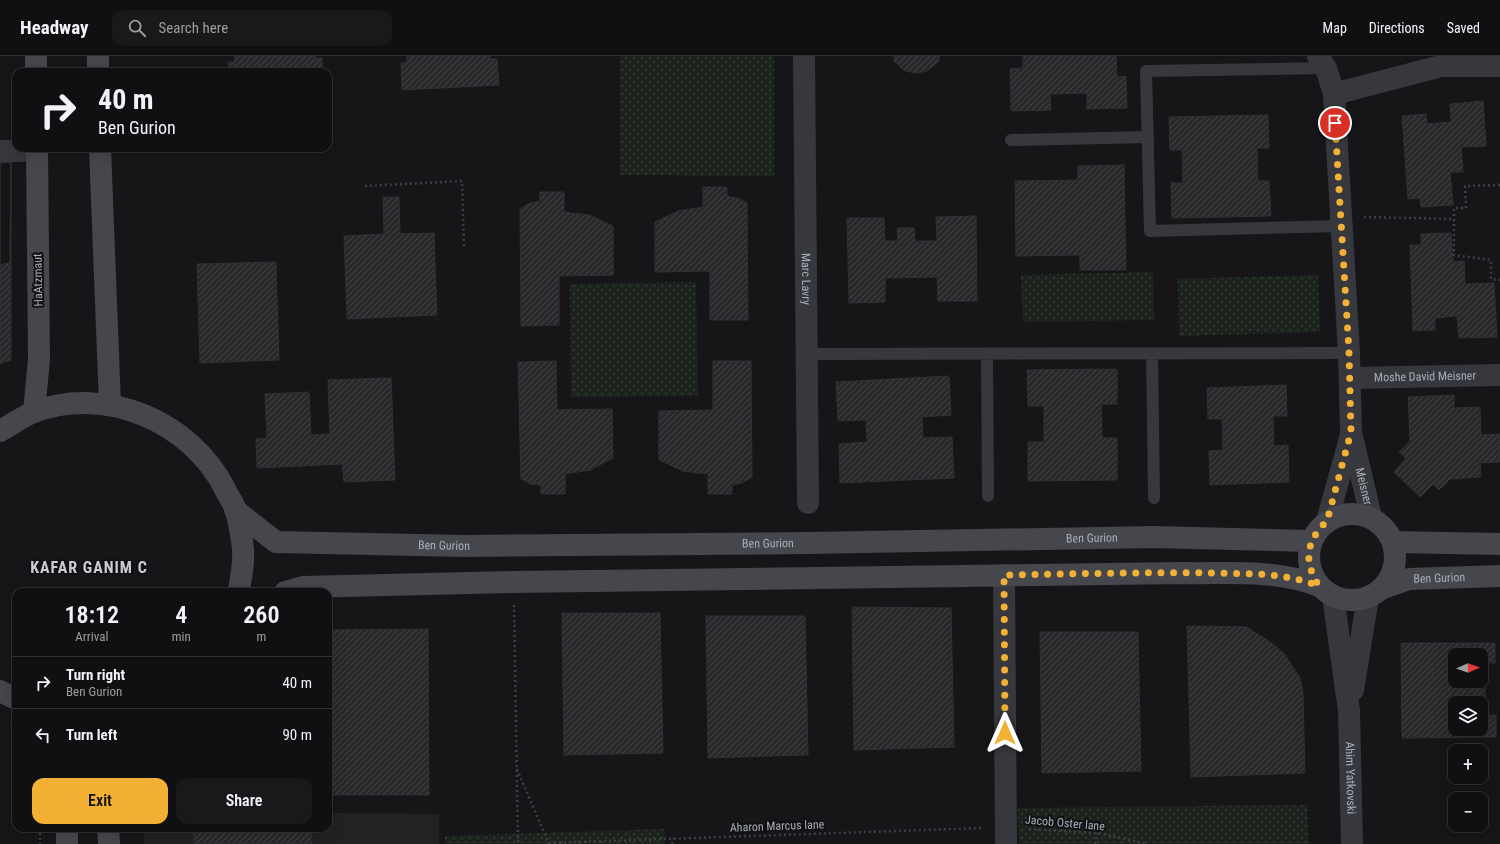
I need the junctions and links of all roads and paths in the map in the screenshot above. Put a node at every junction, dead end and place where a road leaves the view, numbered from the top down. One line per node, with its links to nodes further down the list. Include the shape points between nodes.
1 (36, 56): 6 (street)
2 (98, 56): 7 (street)
3 (804, 56): 22 (street, Marc Lavry)
4 (1322, 62): 8 (street, Meisner); 9 (lane, via 1146,71)
5 (1500, 66): 8 (street, via 1441,66)
6 (36, 68)
7 (98, 68)
8 (1334, 94): 17 (street, Meisner)
9 (1148, 137): 10 (lane); 17 (lane, via 1150,231)
10 (1011, 140)
11 (19, 152): 27 (street, HaAtzmaut, via 39,359)
12 (100, 152): 26 (street)
13 (1500, 185): 16 (path, via 1465,186 1466,208 1454,208)
14 (364, 186): 18 (path, via 462,181)
15 (1362, 217): 16 (path)
16 (1454, 219): 19 (path, via 1454,255 1491,260 1491,279)
17 (1341, 226): 20 (street, Meisner)
18 (464, 248)
19 (1500, 280)
20 (1349, 352): 21 (lane); 25 (street, Meisner)
21 (1152, 353): 23 (lane); 31 (lane)
22 (807, 354): 23 (lane); 32 (street, Marc Lavry)
23 (987, 354): 30 (lane)
24 (1500, 376): 25 (street, Moshe David Meisner)
25 (1350, 378): 29 (street, Meisner)
26 (110, 405): 27 (street, via 85,403); 33 (street, via 151,417 187,440 216,472)
27 (34, 412): 28 (street)
28 (0, 431)
29 (1351, 432): 34 (street, Meisner); 35 (street, Meisner)
30 (988, 496)
31 (1154, 498)
32 (808, 503)
33 (235, 510): 36 (street, Ben Gurion, via 276,542 464,546 1154,536); 42 (street, via 244,557)
34 (1371, 518): 35 (street, via 1348,513); 37 (street, via 1388,532)
35 (1327, 521): 36 (street)
36 (1311, 541): 44 (street, via 1309,565 1313,576)
37 (1393, 542): 38 (street); 45 (street, via 1395,564 1390,578)
38 (1500, 544)
39 (1004, 575): 41 (street); 44 (street, via 1280,575 1300,579); 54 (street)
40 (1500, 576): 45 (street, Ben Gurion, via 1409,579)
41 (514, 582): 43 (street); 49 (path)
42 (240, 588)
43 (299, 588)
44 (1326, 591): 45 (street, via 1348,600); 48 (street, Ahim Yatkovski)
45 (1375, 593): 48 (street, Ahim Yatkovski)
46 (0, 691): 47 (street)
47 (12, 697)
48 (1349, 711): 64 (street, Ahim Yatkovski)
49 (516, 766): 56 (path); 60 (path)
50 (40, 832): 57 (path)
51 (67, 832): 58 (street)
52 (108, 832): 59 (street)
53 (1098, 833): 54 (path, Jacob Oster lane); 62 (path); 63 (path, Jacob Oster lane)
54 (1005, 836): 55 (path, Aharon Marcus lane)
55 (674, 838): 56 (path, Aharon Marcus lane); 61 (path)
56 (549, 843)
57 (40, 844)
58 (67, 844)
59 (109, 844)
60 (518, 844)
61 (672, 844)
62 (1095, 844)
63 (1147, 844)
64 (1352, 844)

